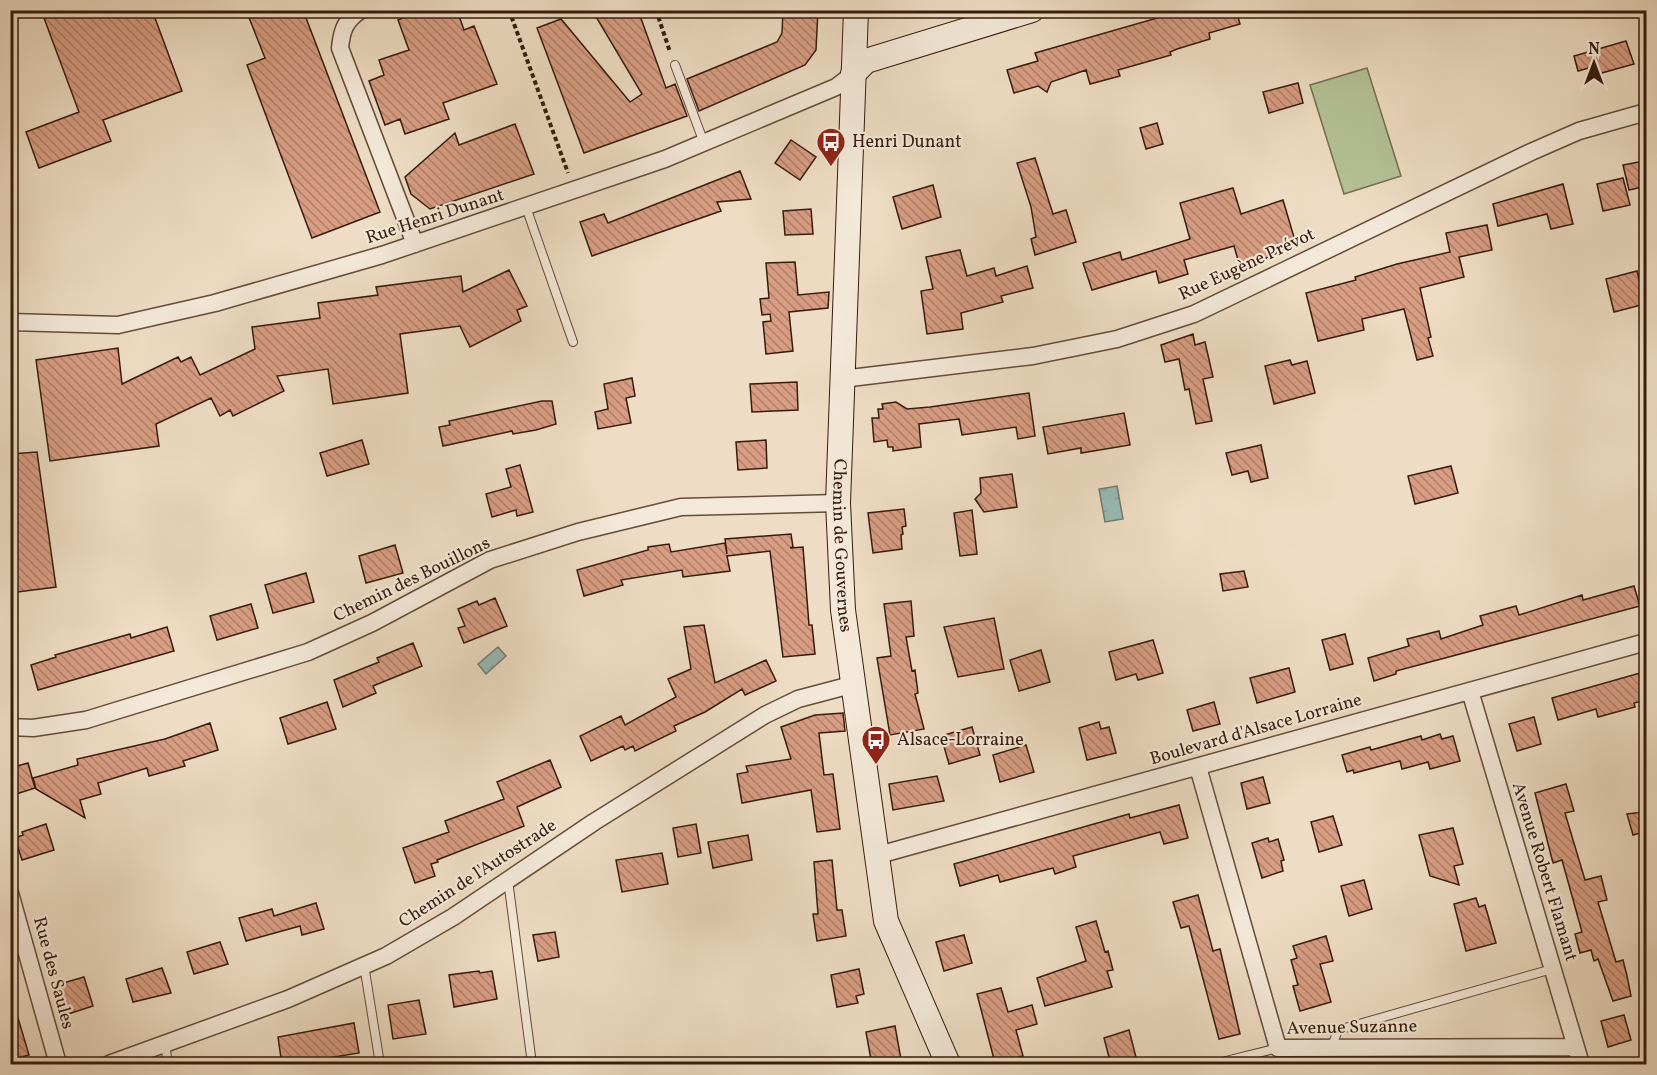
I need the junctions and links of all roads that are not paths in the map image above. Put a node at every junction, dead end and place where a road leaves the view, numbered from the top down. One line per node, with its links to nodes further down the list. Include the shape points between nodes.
1 (361, 10): 9 (street, via 348,20 340,48)
2 (856, 10): 5 (street, Chemin de Gouvernes)
3 (1032, 10): 5 (street, via 866,61)
4 (675, 65): 7 (lane)
5 (853, 74): 7 (street, Rue Henri Dunant, via 836,87); 12 (street, Chemin de Gouvernes)
6 (1647, 112): 12 (street, Rue Eugène Prévot, via 1579,131 1531,152 1194,314 1117,339 1033,356)
7 (704, 143): 8 (street, Rue Henri Dunant)
8 (526, 207): 9 (street, Rue Henri Dunant); 11 (lane)
9 (415, 244): 10 (street, Rue Henri Dunant, via 185,311 118,325)
10 (10, 322)
11 (573, 342)
12 (842, 379): 13 (street, Chemin de Gouvernes)
13 (838, 502): 15 (street, Chemin de Gouvernes); 17 (street, Chemin des Bouillons, via 681,507 578,531 490,560 308,652 86,720)
14 (1647, 642): 16 (street, Boulevard d'Alsace Lorraine)
15 (851, 685): 19 (street, Chemin de Gouvernes); 20 (street, Chemin de l'Autostrade, via 798,699 765,715)
16 (1470, 691): 18 (street, Boulevard d'Alsace Lorraine); 23 (street, Avenue Robert Flamant)
17 (10, 728)
18 (1198, 767): 19 (street, Boulevard d'Alsace Lorraine); 27 (street, Avenue Suzanne)
19 (875, 856): 34 (street, Chemin de Gouvernes, via 886,921)
20 (508, 880): 22 (street, Chemin de l'Autostrade, via 453,917); 33 (lane)
21 (10, 893): 29 (street, Rue des Saules)
22 (364, 965): 24 (street, Chemin de l'Autostrade, via 288,999); 32 (lane)
23 (1552, 969): 25 (lane, via 1338,1030); 26 (street, Avenue Robert Flamant)
24 (165, 1044): 30 (street, Chemin de l'Autostrade); 31 (lane)
25 (1332, 1046): 26 (street, Avenue Suzanne); 27 (street, Avenue Suzanne)
26 (1575, 1047): 36 (street, Avenue Robert Flamant)
27 (1278, 1048): 35 (lane)
28 (1647, 1061): 37 (lane)
29 (58, 1065)
30 (109, 1065)
31 (168, 1065)
32 (380, 1065)
33 (532, 1065)
34 (948, 1065)
35 (1214, 1065)
36 (1581, 1065)
37 (1636, 1065)

